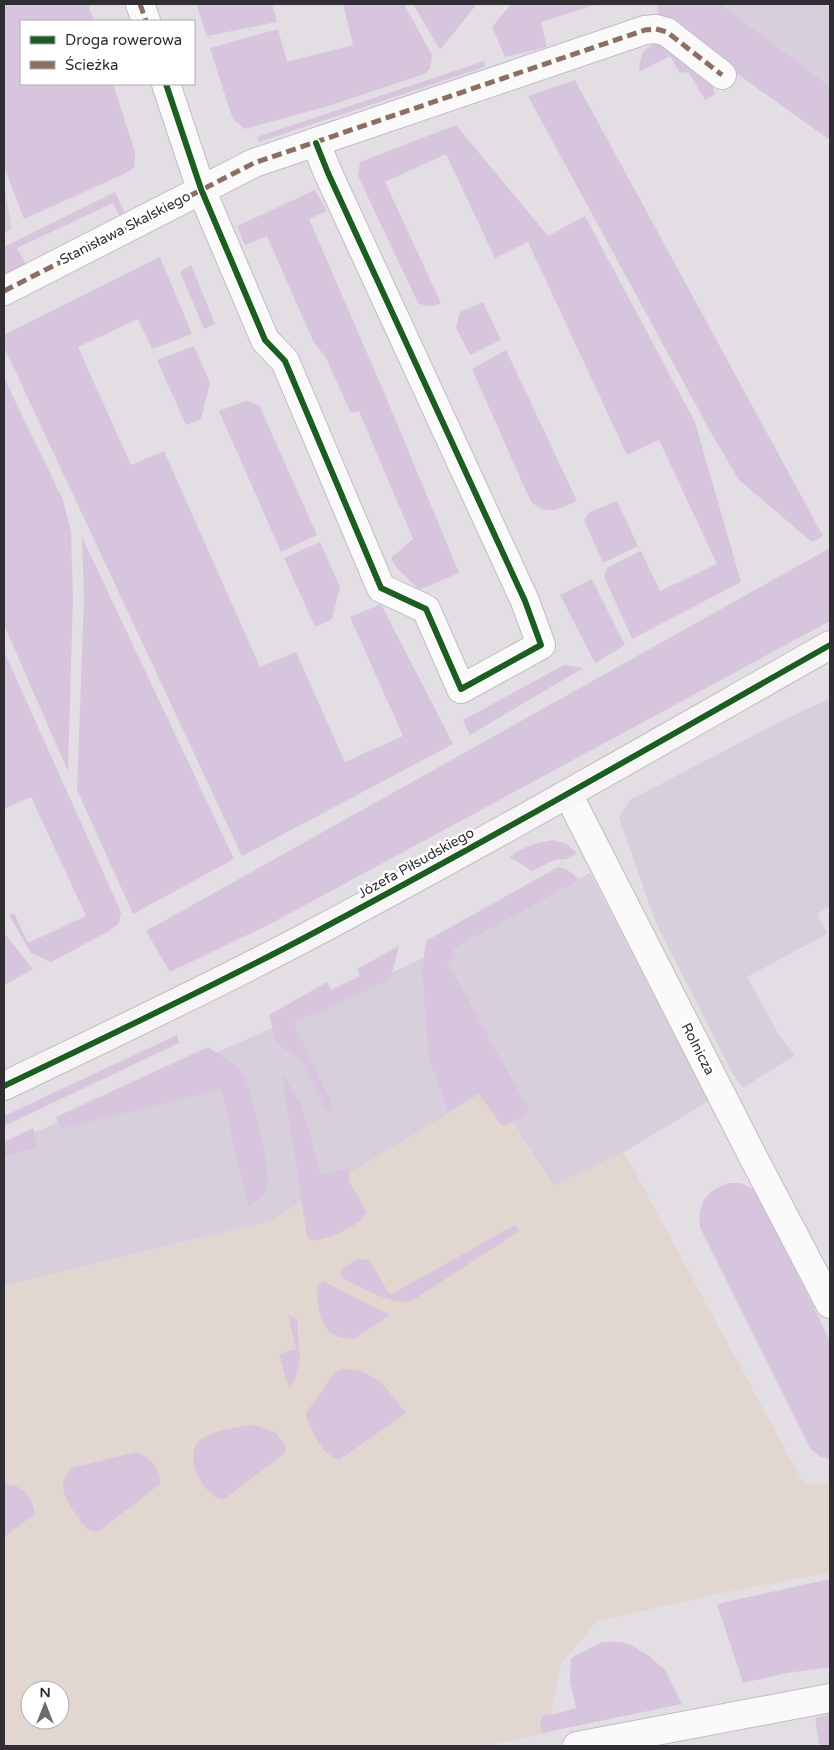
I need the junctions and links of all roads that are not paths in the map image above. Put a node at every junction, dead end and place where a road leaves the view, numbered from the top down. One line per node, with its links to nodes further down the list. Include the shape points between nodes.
1 (140, 4): 2 (street)
2 (146, 20)
3 (722, 75): 5 (street, via 666,32 645,30)
4 (166, 85): 6 (street, Stanisława Skalskiego)
5 (316, 143): 6 (street, via 254,163); 6 (street, via 525,601 541,645 461,689 426,609 381,588 285,361 265,340)
6 (201, 189): 7 (street, Stanisława Skalskiego)
7 (4, 291)
8 (830, 645): 9 (street, Józefa Piłsudskiego)
9 (568, 794): 10 (street, Józefa Piłsudskiego, via 308,936 176,1004); 11 (street, Rolnicza)
10 (4, 1086)
11 (830, 1304)
12 (830, 1698): 13 (street)
13 (578, 1746)

